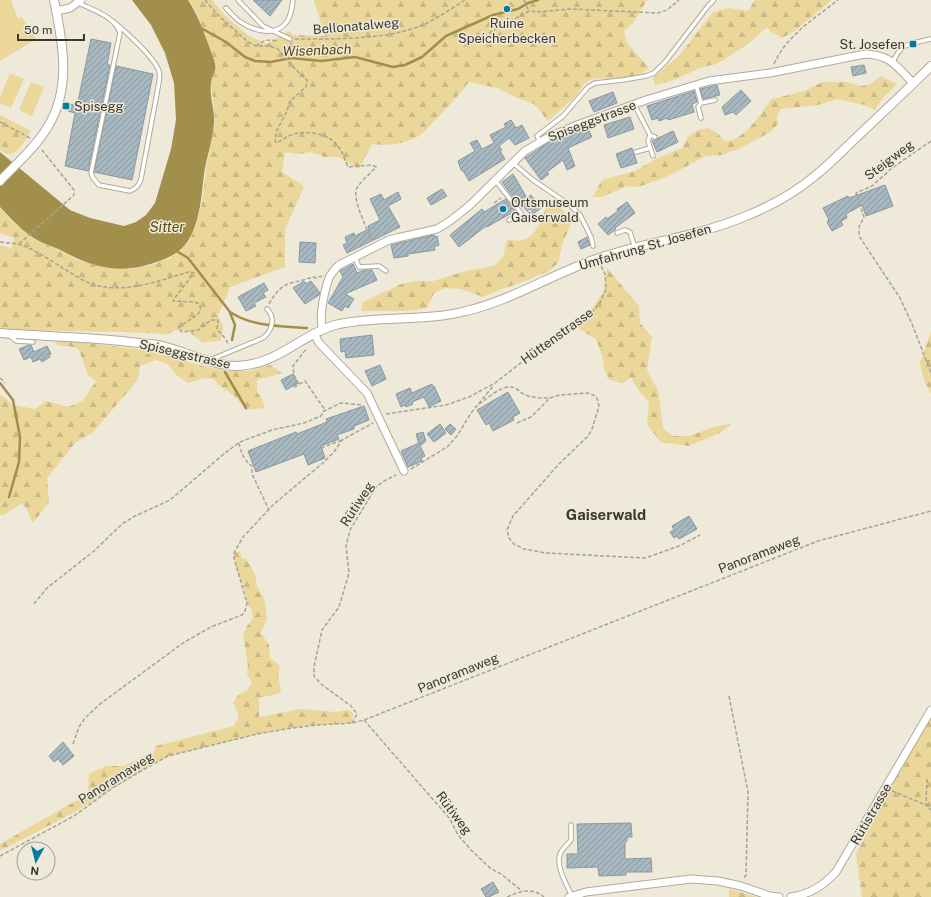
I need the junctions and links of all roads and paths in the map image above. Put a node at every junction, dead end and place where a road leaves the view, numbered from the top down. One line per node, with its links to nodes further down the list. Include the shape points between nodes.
1 (54, 0): 12 (street)
2 (205, 0): 20 (path, via 219,16)
3 (238, 0): 15 (lane, via 264,26)
4 (293, 0): 15 (lane, via 286,24)
5 (465, 0): 17 (path, Bellonatalweg, via 422,26 399,33)
6 (524, 0): 13 (path)
7 (679, 0): 13 (path, via 667,10 658,13 570,8)
8 (714, 0): 32 (lane, via 654,73 595,83 588,87 563,116 537,136)
9 (838, 0): 23 (path, via 788,41)
10 (80, 1): 12 (street, via 70,8); 14 (lane)
11 (226, 8): 15 (lane, via 255,30)
12 (56, 11): 33 (street, via 63,63 61,94 55,113)
13 (529, 11): 16 (path)
14 (114, 22): 14 (lane, via 119,28 120,37 91,173 99,185 130,190 139,186 141,179 160,80 159,71 146,53)
15 (274, 31): 17 (lane)
16 (489, 33)
17 (290, 40)
18 (931, 40): 21 (lane, via 900,48)
19 (284, 42): 20 (path, via 263,40)
20 (256, 46): 45 (path, via 278,49 307,80 306,87 290,101 276,132 275,141 277,143 291,135 319,134 337,144 348,167 376,167 355,193)
21 (893, 62): 23 (street, Spiseggstrasse, via 876,54 865,54); 24 (street, Spiseggstrasse)
22 (931, 66): 24 (street, Umfahrung St. Josefen)
23 (770, 73): 25 (street, Spiseggstrasse)
24 (914, 83): 46 (street, Umfahrung St. Josefen, via 815,176 793,192 746,216 700,232)
25 (695, 84): 27 (street, Spiseggstrasse); 28 (lane)
26 (716, 100): 28 (lane)
27 (634, 104): 32 (street, Spiseggstrasse); 34 (lane, via 652,136 648,141)
28 (701, 104): 29 (lane, via 698,107)
29 (701, 118)
30 (0, 122): 33 (path)
31 (931, 141): 60 (path, Steigweg, via 892,168 872,186 856,192 864,218 859,227 859,236 900,298)
32 (540, 142): 37 (street, Spiseggstrasse)
33 (35, 144): 39 (street); 43 (path, via 74,190 74,195)
34 (650, 148): 35 (lane); 36 (lane)
35 (636, 152)
36 (652, 156)
37 (512, 163): 38 (street, Spiseggstrasse); 44 (lane, via 580,214 591,237)
38 (495, 180): 40 (lane, via 521,213); 45 (street, Spiseggstrasse, via 469,206 437,229 397,238)
39 (0, 181)
40 (509, 220)
41 (617, 233): 46 (lane, via 625,230 630,232)
42 (0, 242): 43 (path)
43 (18, 244): 57 (path, via 97,286 132,287 155,283 188,272 194,273 174,301 195,302 200,304 201,308 198,314 178,328 182,332 198,330 211,320 218,320 217,329)
44 (592, 246)
45 (375, 247): 47 (street, Spiseggstrasse)
46 (635, 248): 48 (street, Umfahrung St. Josefen)
47 (355, 257): 49 (lane, via 358,266 379,266); 52 (street, Spiseggstrasse, via 334,269 329,277 321,319)
48 (598, 258): 52 (street, Umfahrung St. Josefen, via 498,301 466,311 340,324); 64 (path, Hüttenstrasse, via 605,274 606,289 600,303 590,315)
49 (386, 271)
50 (323, 276): 51 (path, via 287,284 274,295)
51 (268, 307): 57 (lane, via 272,316 268,334)
52 (323, 329): 54 (street, Umfahrung St. Josefen)
53 (3, 333): 55 (lane, via 16,341); 58 (street, Spiseggstrasse, via 157,345)
54 (314, 333): 58 (street, Spiseggstrasse, via 283,353 250,364 233,366); 69 (street, via 319,343 367,393)
55 (33, 342)
56 (311, 343): 65 (path, via 293,366)
57 (230, 351): 58 (lane)
58 (209, 360)
59 (931, 360): 60 (path)
60 (926, 362): 61 (path)
61 (931, 373)
62 (0, 378): 63 (path)
63 (5, 383)
64 (495, 383): 68 (path, Hüttenstrasse); 71 (path, Hüttenstrasse, via 469,397 446,405)
65 (299, 384): 66 (path); 70 (path, via 305,381)
66 (294, 387)
67 (550, 398): 68 (path, via 536,398 525,395 514,387 508,387); 72 (path, via 531,417); 79 (path, via 588,393 597,398 599,406 588,436 513,516 507,530 514,544 524,549 546,553 645,558 679,546)
68 (477, 405): 76 (path, Hüttenstrasse, via 447,447 415,468)
69 (373, 406): 70 (path, via 341,403); 71 (street)
70 (325, 410): 74 (path, via 321,416 304,423 272,430)
71 (378, 415): 73 (path, via 373,422); 76 (street)
72 (517, 423)
73 (342, 440): 75 (path); 77 (path, via 324,462)
74 (239, 443): 77 (path, via 240,450 252,466 252,474); 80 (path, via 170,500 122,524 47,588)
75 (321, 448)
76 (404, 471): 84 (path, Rütiweg, via 376,487 350,530 346,546 349,573 339,607 322,630 314,667 314,676 321,684 351,706 357,714)
77 (269, 510): 85 (path, via 243,537 234,553 246,598 246,611 183,643 100,704 79,726)
78 (931, 511): 83 (path, Panoramaweg, via 818,540)
79 (700, 535)
80 (34, 604)
81 (729, 696): 93 (path, via 748,792 746,875)
82 (931, 710): 87 (street, Rütistrasse)
83 (364, 720): 84 (path, Panoramaweg); 94 (path, Rütiweg, via 450,819 471,850 490,868)
84 (352, 723): 92 (path, Panoramaweg, via 257,734 168,756 111,789 74,816)
85 (73, 744)
86 (928, 779): 89 (path)
87 (886, 789): 89 (path); 99 (street, Rütistrasse, via 836,872 816,890)
88 (931, 804): 89 (path)
89 (926, 805): 90 (path)
90 (931, 810)
91 (571, 825): 95 (lane, via 571,840 561,851 559,863)
92 (0, 856)
93 (741, 886): 95 (street, via 692,879); 98 (street)
94 (522, 891): 96 (path); 97 (path, via 528,890)
95 (570, 896)
96 (507, 897)
97 (544, 897)
98 (780, 897)
99 (791, 897)

